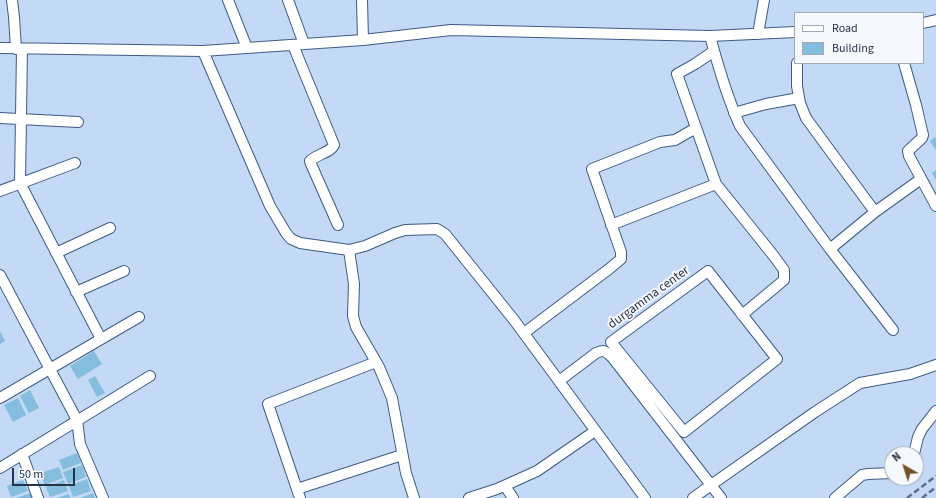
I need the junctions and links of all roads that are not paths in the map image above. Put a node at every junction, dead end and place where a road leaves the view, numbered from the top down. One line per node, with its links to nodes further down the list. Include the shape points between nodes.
1 (12, 0): 16 (street)
2 (228, 0): 15 (street)
3 (288, 0): 12 (street)
4 (362, 0): 11 (street)
5 (764, 0): 9 (street)
6 (936, 20): 7 (street)
7 (924, 23)
8 (794, 32): 9 (street)
9 (758, 34): 10 (street)
10 (710, 36): 11 (street, via 451,30); 18 (street)
11 (363, 40): 12 (street)
12 (304, 44): 13 (street)
13 (293, 45): 15 (street); 35 (street, via 334,145 310,160)
14 (0, 48): 16 (street)
15 (247, 48): 17 (street)
16 (19, 49): 17 (street); 24 (street)
17 (203, 51): 39 (street, via 270,206 286,233 300,243)
18 (714, 51): 22 (street); 26 (street, via 677,74)
19 (797, 64): 21 (street)
20 (904, 64): 28 (street, via 922,135 908,151)
21 (799, 98): 22 (street); 34 (street, via 806,118)
22 (734, 113): 38 (street, via 740,126)
23 (0, 118): 24 (street)
24 (21, 120): 25 (street); 29 (street)
25 (78, 122)
26 (696, 128): 30 (street); 36 (street, via 675,140 660,142 592,170)
27 (75, 164): 29 (street)
28 (921, 179): 32 (street); 34 (street)
29 (20, 183): 31 (street); 40 (street)
30 (716, 184): 36 (street); 44 (street, via 784,270 784,280)
31 (0, 191)
32 (933, 194): 33 (street)
33 (936, 206)
34 (876, 212): 38 (street)
35 (338, 225)
36 (611, 225): 47 (street, via 621,252 620,259)
37 (110, 228): 40 (street)
38 (830, 249): 46 (street)
39 (349, 250): 47 (street, via 365,246 395,232 437,229 445,234); 49 (street, via 354,284 353,316 356,327)
40 (56, 253): 43 (street)
41 (124, 271): 43 (street)
42 (0, 275): 51 (street)
43 (76, 292): 48 (street)
44 (742, 315): 44 (street, durgamma center, via 708,271 611,342 684,432 777,359)
45 (139, 317): 48 (street)
46 (893, 330)
47 (524, 333): 53 (street)
48 (101, 339): 51 (street)
49 (376, 362): 60 (street, via 392,398); 65 (street, via 268,404)
50 (936, 365): 63 (street, via 910,374 860,383)
51 (50, 369): 54 (street); 56 (street)
52 (150, 376): 56 (street)
53 (559, 381): 57 (street); 63 (street, via 596,353 605,351)
54 (0, 397)
55 (936, 411): 58 (street, via 922,429)
56 (77, 420): 59 (street); 67 (street, via 80,444)
57 (595, 431): 64 (street, via 536,471); 71 (street)
58 (916, 446)
59 (22, 454): 61 (street); 66 (street)
60 (402, 454): 65 (street); 68 (street)
61 (0, 468)
62 (884, 473): 74 (street, via 862,475)
63 (711, 485): 72 (street); 73 (street)
64 (505, 486): 69 (street); 70 (street)
65 (298, 493)
66 (38, 498)
67 (103, 498)
68 (414, 498)
69 (469, 498)
70 (514, 498)
71 (645, 498)
72 (693, 498)
73 (721, 498)
74 (835, 498)

